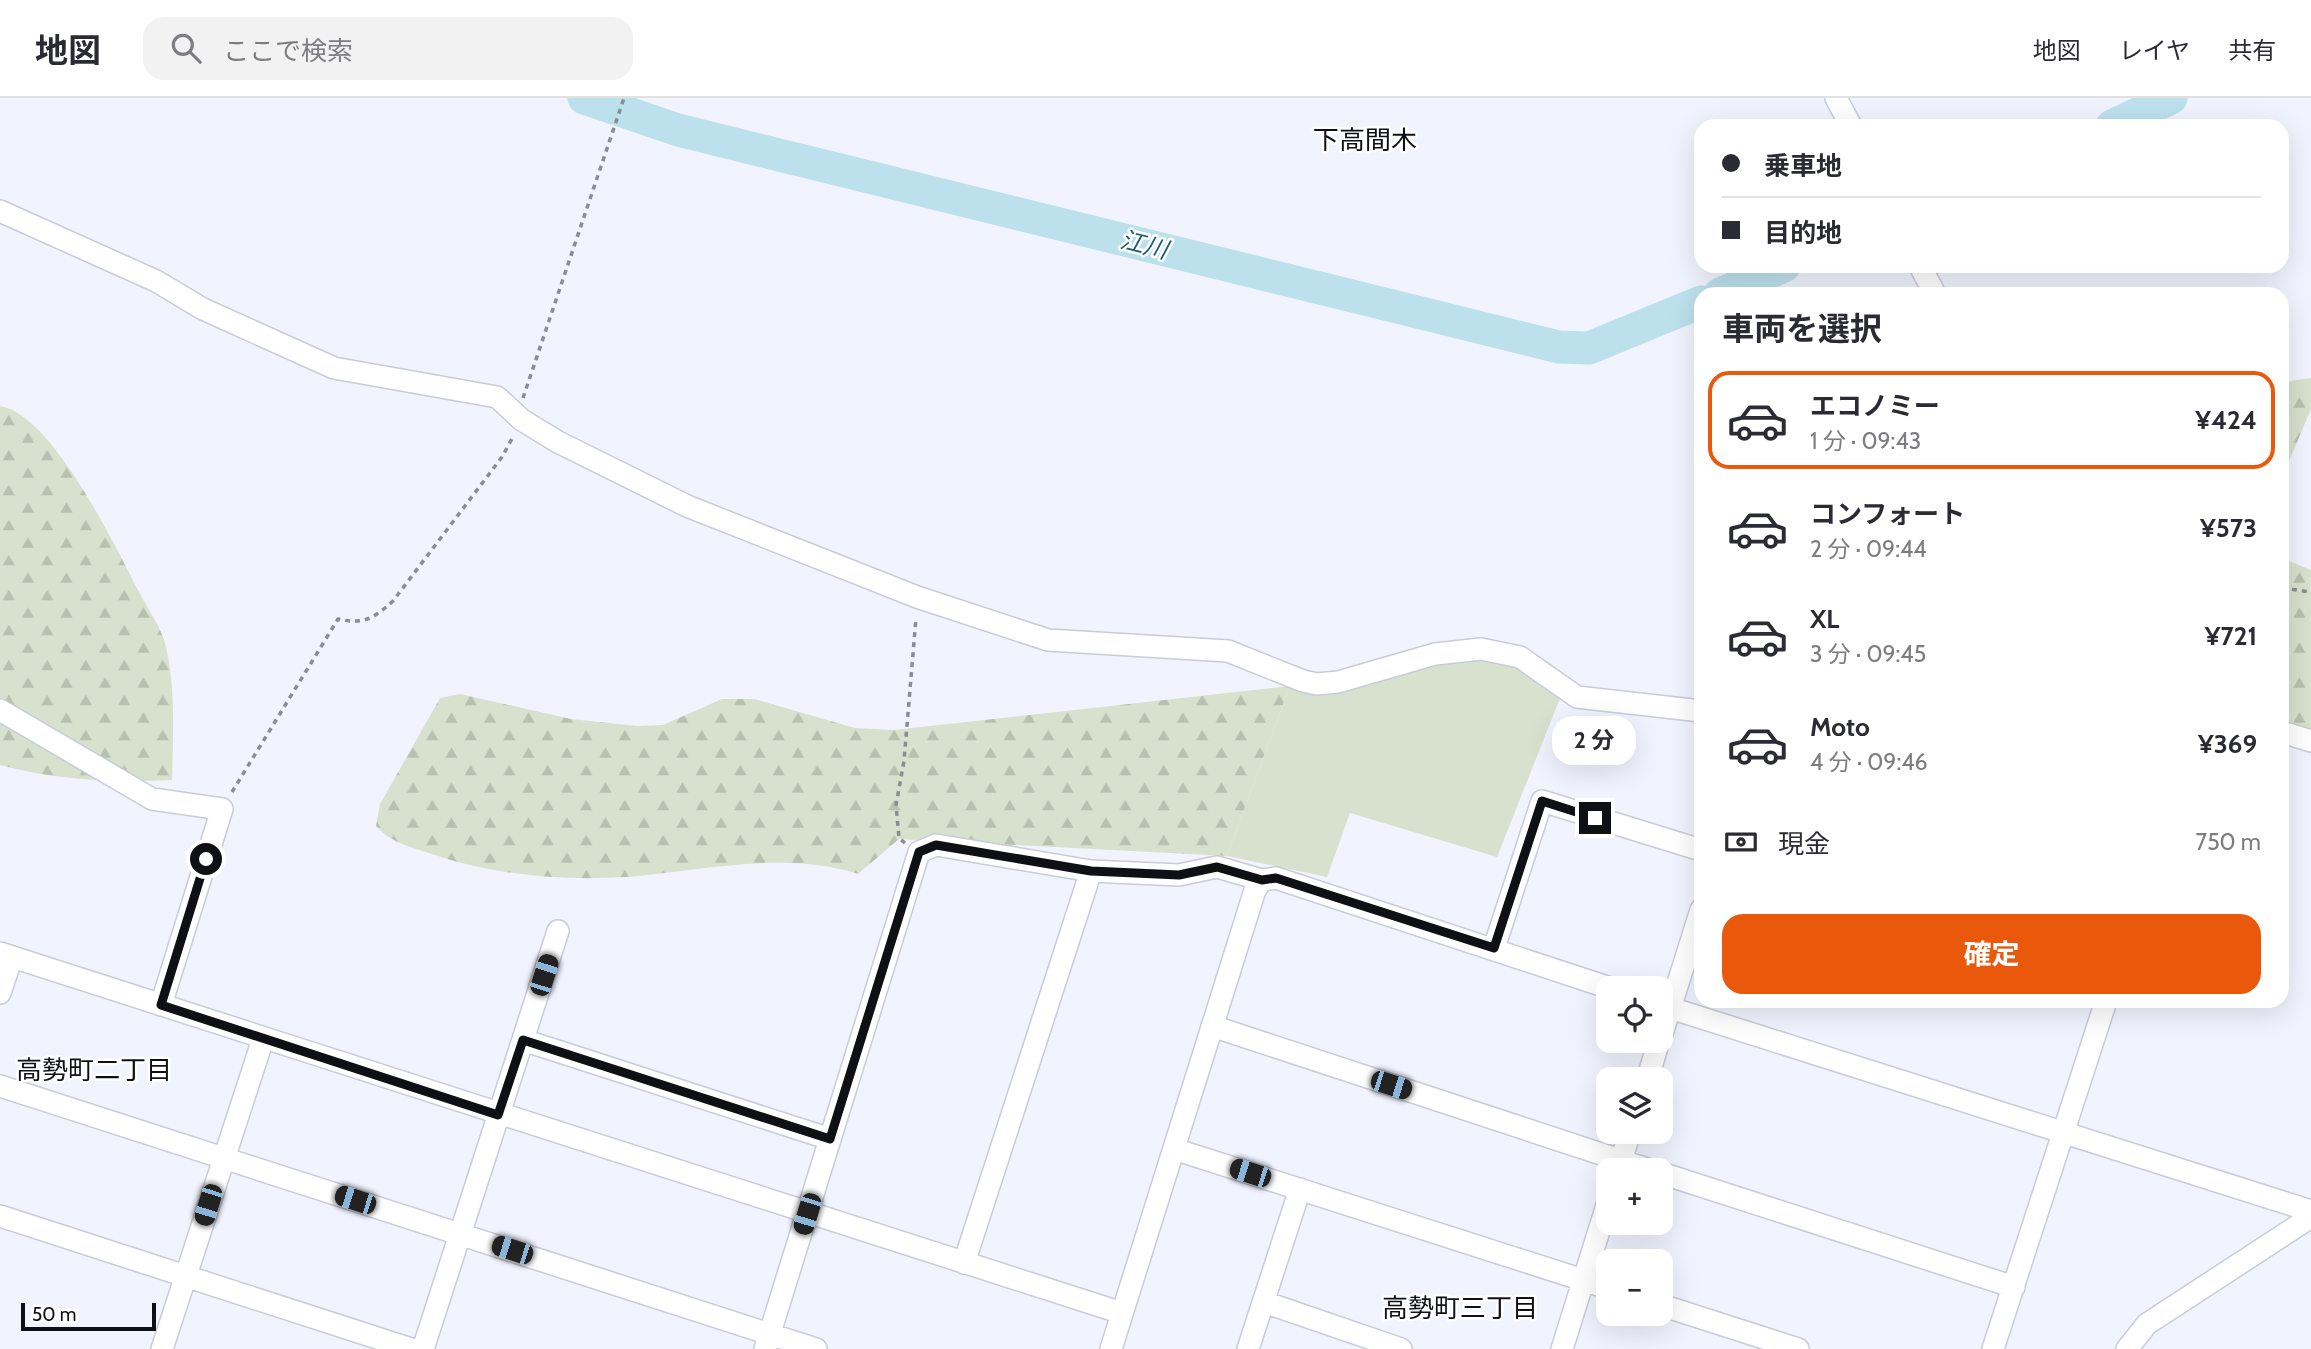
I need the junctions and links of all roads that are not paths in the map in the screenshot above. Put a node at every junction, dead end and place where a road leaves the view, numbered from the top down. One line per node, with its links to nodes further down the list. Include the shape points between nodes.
1 (1836, 98): 2 (street)
2 (1847, 119)
3 (0, 211): 5 (street, via 334,368 496,397 558,442 687,506 917,597 1048,640 1228,651 1317,684 1435,654 1481,649 1520,657 1577,697)
4 (0, 709): 18 (street, via 152,799 222,809)
5 (1694, 710)
6 (2289, 734): 7 (street)
7 (2311, 741)
8 (1694, 848): 13 (street, via 1542,801)
9 (1091, 871): 10 (street, via 1179,875 1217,867); 27 (street, via 936,845 919,852); 39 (street)
10 (1262, 880): 13 (street, via 1276,878); 21 (street)
11 (1694, 929): 16 (street)
12 (558, 931): 23 (street)
13 (1494, 948): 15 (street)
14 (6, 955): 17 (street); 18 (street)
15 (1596, 983)
16 (1673, 985)
17 (0, 993)
18 (161, 1005): 22 (street)
19 (2103, 1008): 26 (street)
20 (1673, 1010): 26 (street)
21 (1212, 1026): 28 (street); 30 (street)
22 (263, 1039): 25 (street); 29 (street)
23 (523, 1040): 25 (street); 27 (street)
24 (0, 1086): 29 (street)
25 (498, 1115): 34 (street); 37 (street)
26 (2064, 1133): 33 (street); 43 (street)
27 (830, 1139): 34 (street)
28 (1174, 1149): 32 (street); 46 (street)
29 (223, 1157): 37 (street); 40 (street)
30 (1597, 1158)
31 (1673, 1177): 43 (street)
32 (1300, 1189): 41 (street); 44 (street)
33 (2311, 1211)
34 (807, 1214): 39 (street); 47 (street)
35 (0, 1216): 40 (street)
36 (2311, 1217): 58 (street, via 2147,1324)
37 (460, 1234): 47 (street); 50 (street)
38 (1598, 1235): 41 (street)
39 (964, 1264): 46 (street)
40 (185, 1277): 48 (street); 49 (street)
41 (1584, 1280): 42 (street); 55 (street)
42 (1596, 1284)
43 (2014, 1287): 57 (street)
44 (1264, 1302): 53 (street); 54 (street)
45 (1673, 1309): 56 (street)
46 (1122, 1313): 52 (street)
47 (767, 1342): 51 (street)
48 (162, 1349)
49 (411, 1349)
50 (423, 1349)
51 (816, 1349)
52 (1111, 1349)
53 (1248, 1349)
54 (1401, 1349)
55 (1562, 1349)
56 (1798, 1349)
57 (1993, 1349)
58 (2127, 1349)

